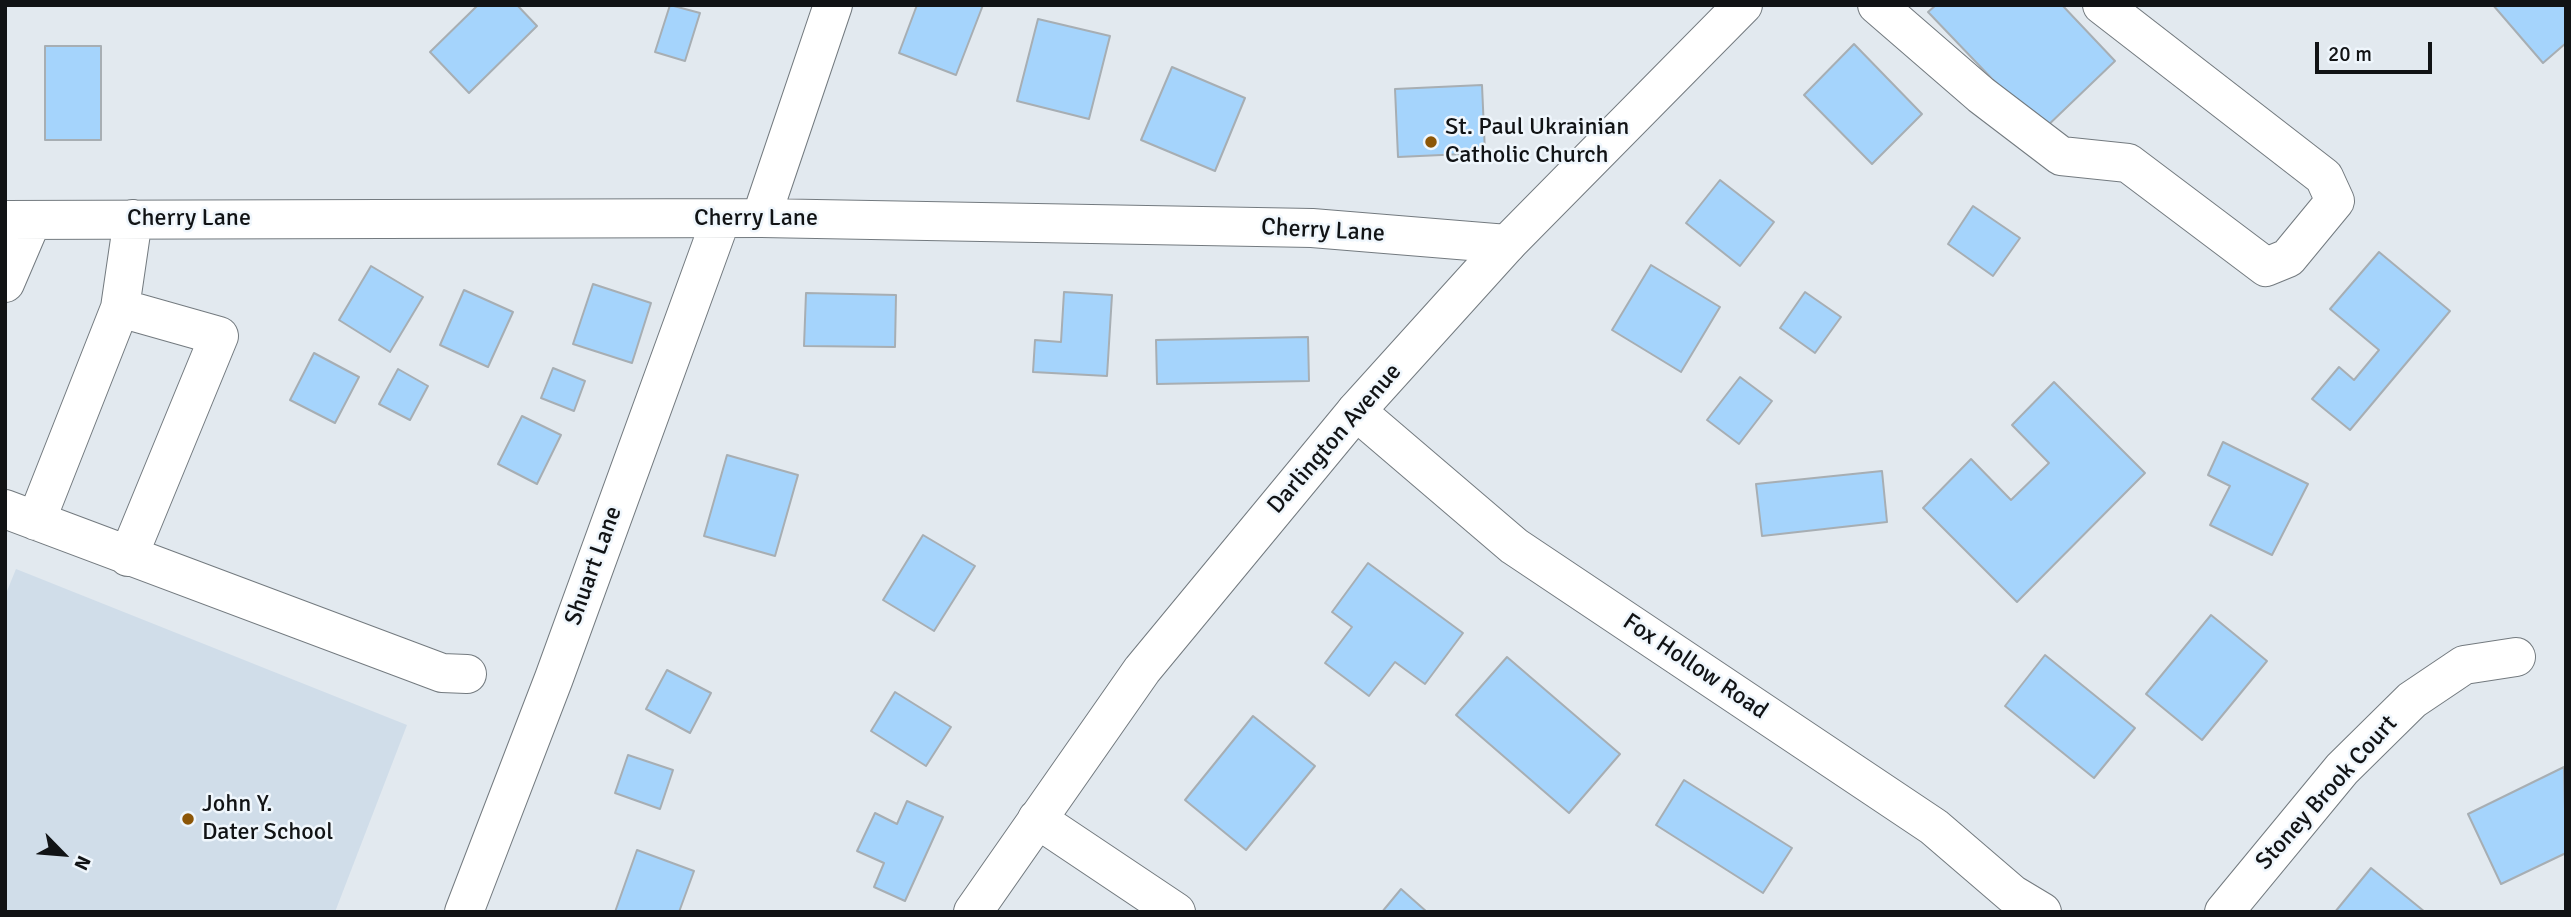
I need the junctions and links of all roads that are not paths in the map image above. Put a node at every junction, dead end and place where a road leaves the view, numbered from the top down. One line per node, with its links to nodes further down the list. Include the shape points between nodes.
1 (833, 5): 5 (street)
2 (1744, 5): 9 (street, Darlington Avenue)
3 (1877, 5): 4 (street, via 1981,95 2061,156 2128,163 2266,267 2288,258 2335,201 2324,177)
4 (2102, 5)
5 (761, 218): 7 (street, Cherry Lane); 9 (street, Cherry Lane, via 1312,228)
6 (133, 219): 7 (street, Cherry Lane); 8 (street, Cherry Lane); 11 (street)
7 (721, 219): 18 (street, Shuart Lane)
8 (19, 220): 10 (street)
9 (1507, 244): 12 (street, Darlington Avenue)
10 (5, 283)
11 (120, 309): 13 (street); 14 (street, via 219,336)
12 (1356, 411): 17 (street, Darlington Avenue, via 1142,670); 21 (street, Fox Hollow Road, via 1514,546 1934,827 2012,894)
13 (20, 515): 14 (street)
14 (128, 557): 16 (street, via 442,673)
15 (2516, 657): 22 (street, Stoney Brook Court, via 2464,665 2412,700 2342,769)
16 (467, 674)
17 (1037, 819): 19 (street, Darlington Avenue); 20 (street)
18 (464, 912)
19 (973, 912)
20 (1176, 912)
21 (2042, 912)
22 (2224, 912)

